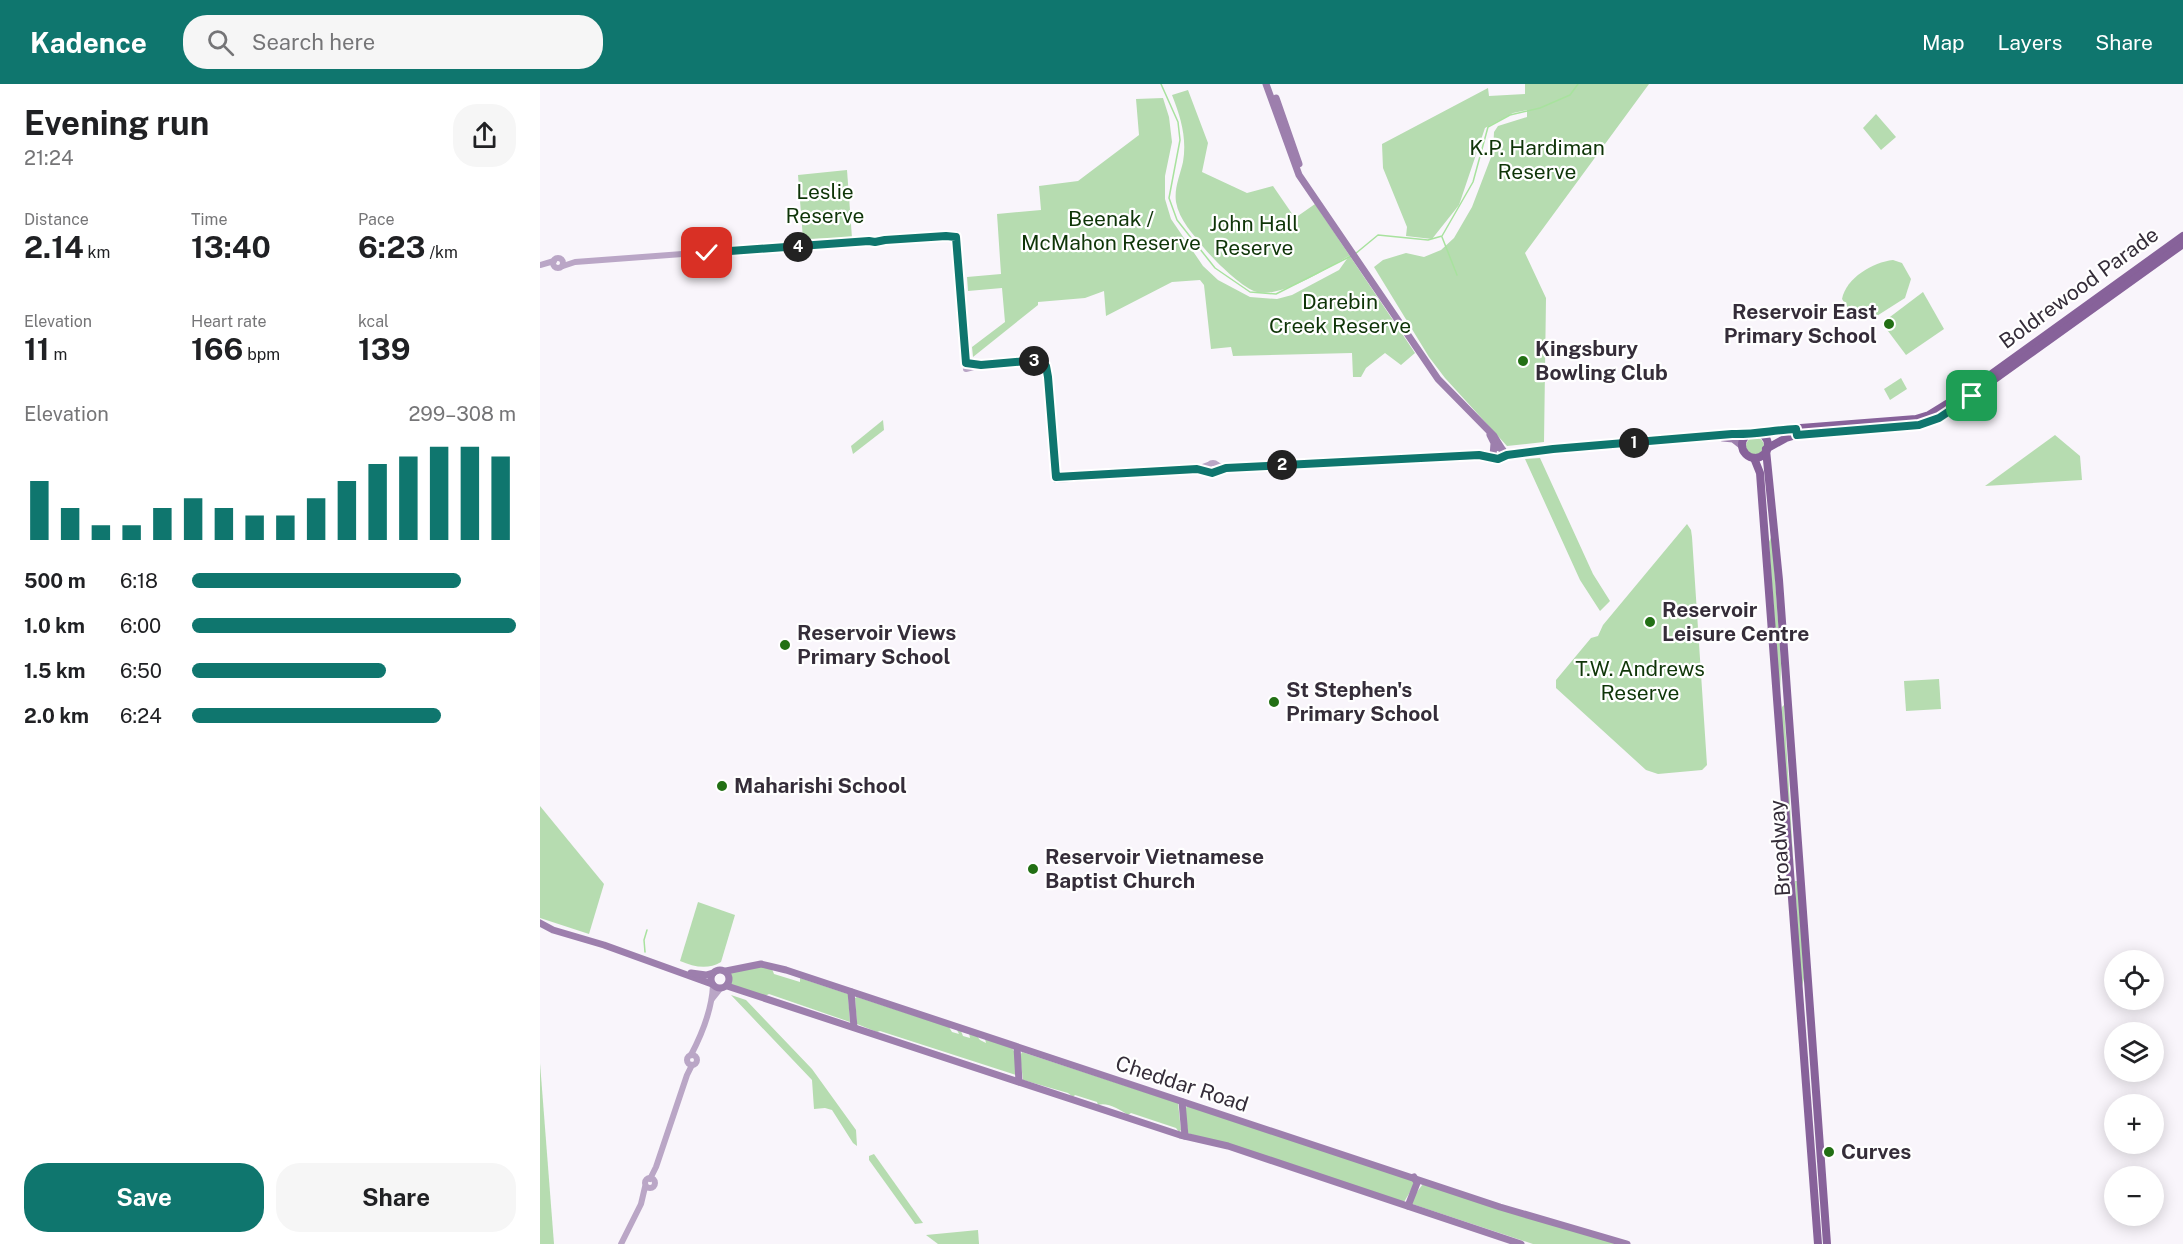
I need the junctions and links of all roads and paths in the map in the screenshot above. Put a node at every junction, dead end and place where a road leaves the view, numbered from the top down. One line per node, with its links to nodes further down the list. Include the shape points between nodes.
1 (1266, 84): 3 (main road, via 1290,154)
2 (1271, 84): 3 (main road)
3 (1305, 182): 16 (main road, via 1438,379 1489,433)
4 (2183, 236): 9 (main road, Boldrewood Parade)
5 (2183, 244): 9 (main road, Boldrewood Parade)
6 (707, 252): 7 (street, via 712,258); 7 (street, via 713,246); 8 (street, via 562,263 559,258 555,264)
7 (718, 253): 16 (street, via 860,243 875,246 894,240 956,235 966,366 1041,360 1046,366 1056,479 1208,468 1212,473 1217,468)
8 (542, 264)
9 (2135, 274): 10 (main road, Boldrewood Parade, via 1939,418 1919,425)
10 (1797, 432): 11 (main road, Boldrewood Parade); 15 (main road, Boldrewood Parade)
11 (1760, 433): 12 (main road); 15 (main road, via 1766,439)
12 (1746, 435): 13 (main road); 14 (main road)
13 (1688, 439): 14 (main road, via 1726,438); 16 (main road)
14 (1742, 446): 17 (main road)
15 (1766, 450): 17 (main road); 18 (main road, Broadway)
16 (1498, 451)
17 (1754, 458): 19 (main road, Broadway, via 1760,473)
18 (1773, 529): 19 (main road); 20 (main road, Broadway)
19 (1765, 536): 21 (main road, Broadway)
20 (1787, 700): 21 (main road); 22 (main road, Broadway)
21 (1779, 704): 23 (main road, Broadway)
22 (1800, 877): 23 (main road); 30 (main road, Broadway)
23 (1791, 881): 31 (main road, Broadway)
24 (541, 925): 25 (main road)
25 (683, 972): 27 (main road); 28 (main road)
26 (726, 972): 27 (main road); 28 (main road, via 730,979); 29 (main road, Cheddar Road, via 766,965)
27 (713, 973): 28 (main road, via 711,978)
28 (718, 986): 32 (main road); 43 (street, via 693,1056 687,1058 687,1075 653,1179 646,1181 648,1187)
29 (851, 992): 32 (main road); 33 (main road, Cheddar Road)
30 (1811, 1019): 31 (main road); 36 (main road, Broadway)
31 (1801, 1020): 37 (main road, Broadway)
32 (854, 1028): 34 (main road)
33 (1017, 1047): 34 (main road); 35 (main road, Cheddar Road)
34 (1019, 1082): 38 (main road)
35 (1182, 1102): 38 (main road); 39 (main road, Cheddar Road)
36 (1820, 1125): 37 (main road); 42 (main road, Broadway)
37 (1810, 1126): 41 (main road, Broadway)
38 (1185, 1136): 40 (main road, via 1228,1146)
39 (1414, 1177): 40 (main road, via 1417,1183); 45 (main road, Cheddar Road)
40 (1408, 1206): 44 (main road)
41 (1818, 1242): 42 (main road)
42 (1827, 1242)
43 (621, 1244)
44 (1521, 1244)
45 (1627, 1244)

